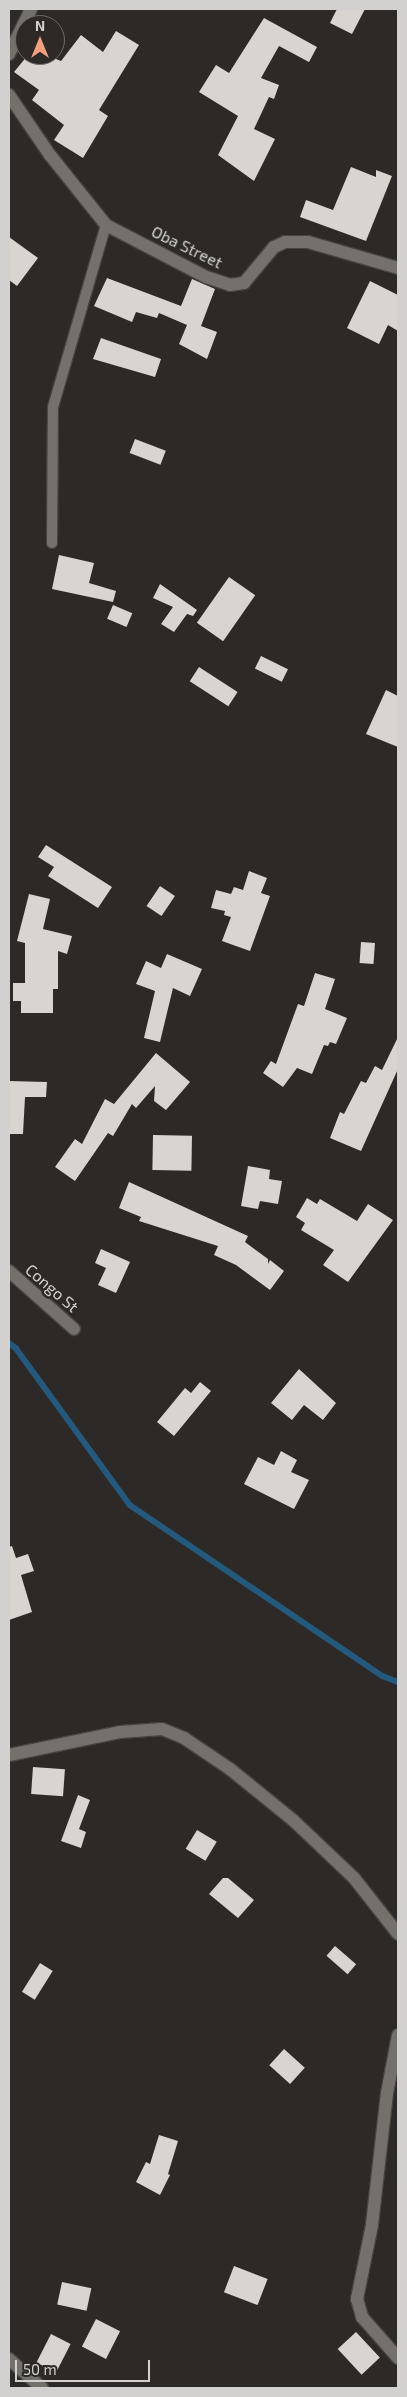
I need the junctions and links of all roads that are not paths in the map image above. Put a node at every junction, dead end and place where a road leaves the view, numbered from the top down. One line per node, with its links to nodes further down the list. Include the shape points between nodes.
1 (31, 9): 2 (street)
2 (9, 54)
3 (9, 95): 4 (street, Oba Street, via 50,155)
4 (106, 225): 5 (street, Oba Street, via 206,277 230,285 244,283 274,247 285,242 308,242); 6 (lane, via 53,406)
5 (398, 268)
6 (52, 543)
7 (9, 1271): 8 (street, Congo St)
8 (74, 1329)
9 (9, 1755): 10 (street, via 120,1732 162,1729 184,1738 230,1769 294,1821 354,1878)
10 (398, 1934)
11 (398, 2035): 12 (street, via 384,2111 372,2224 357,2299 362,2317)
12 (398, 2358)
13 (9, 2359): 14 (street)
14 (42, 2388)

